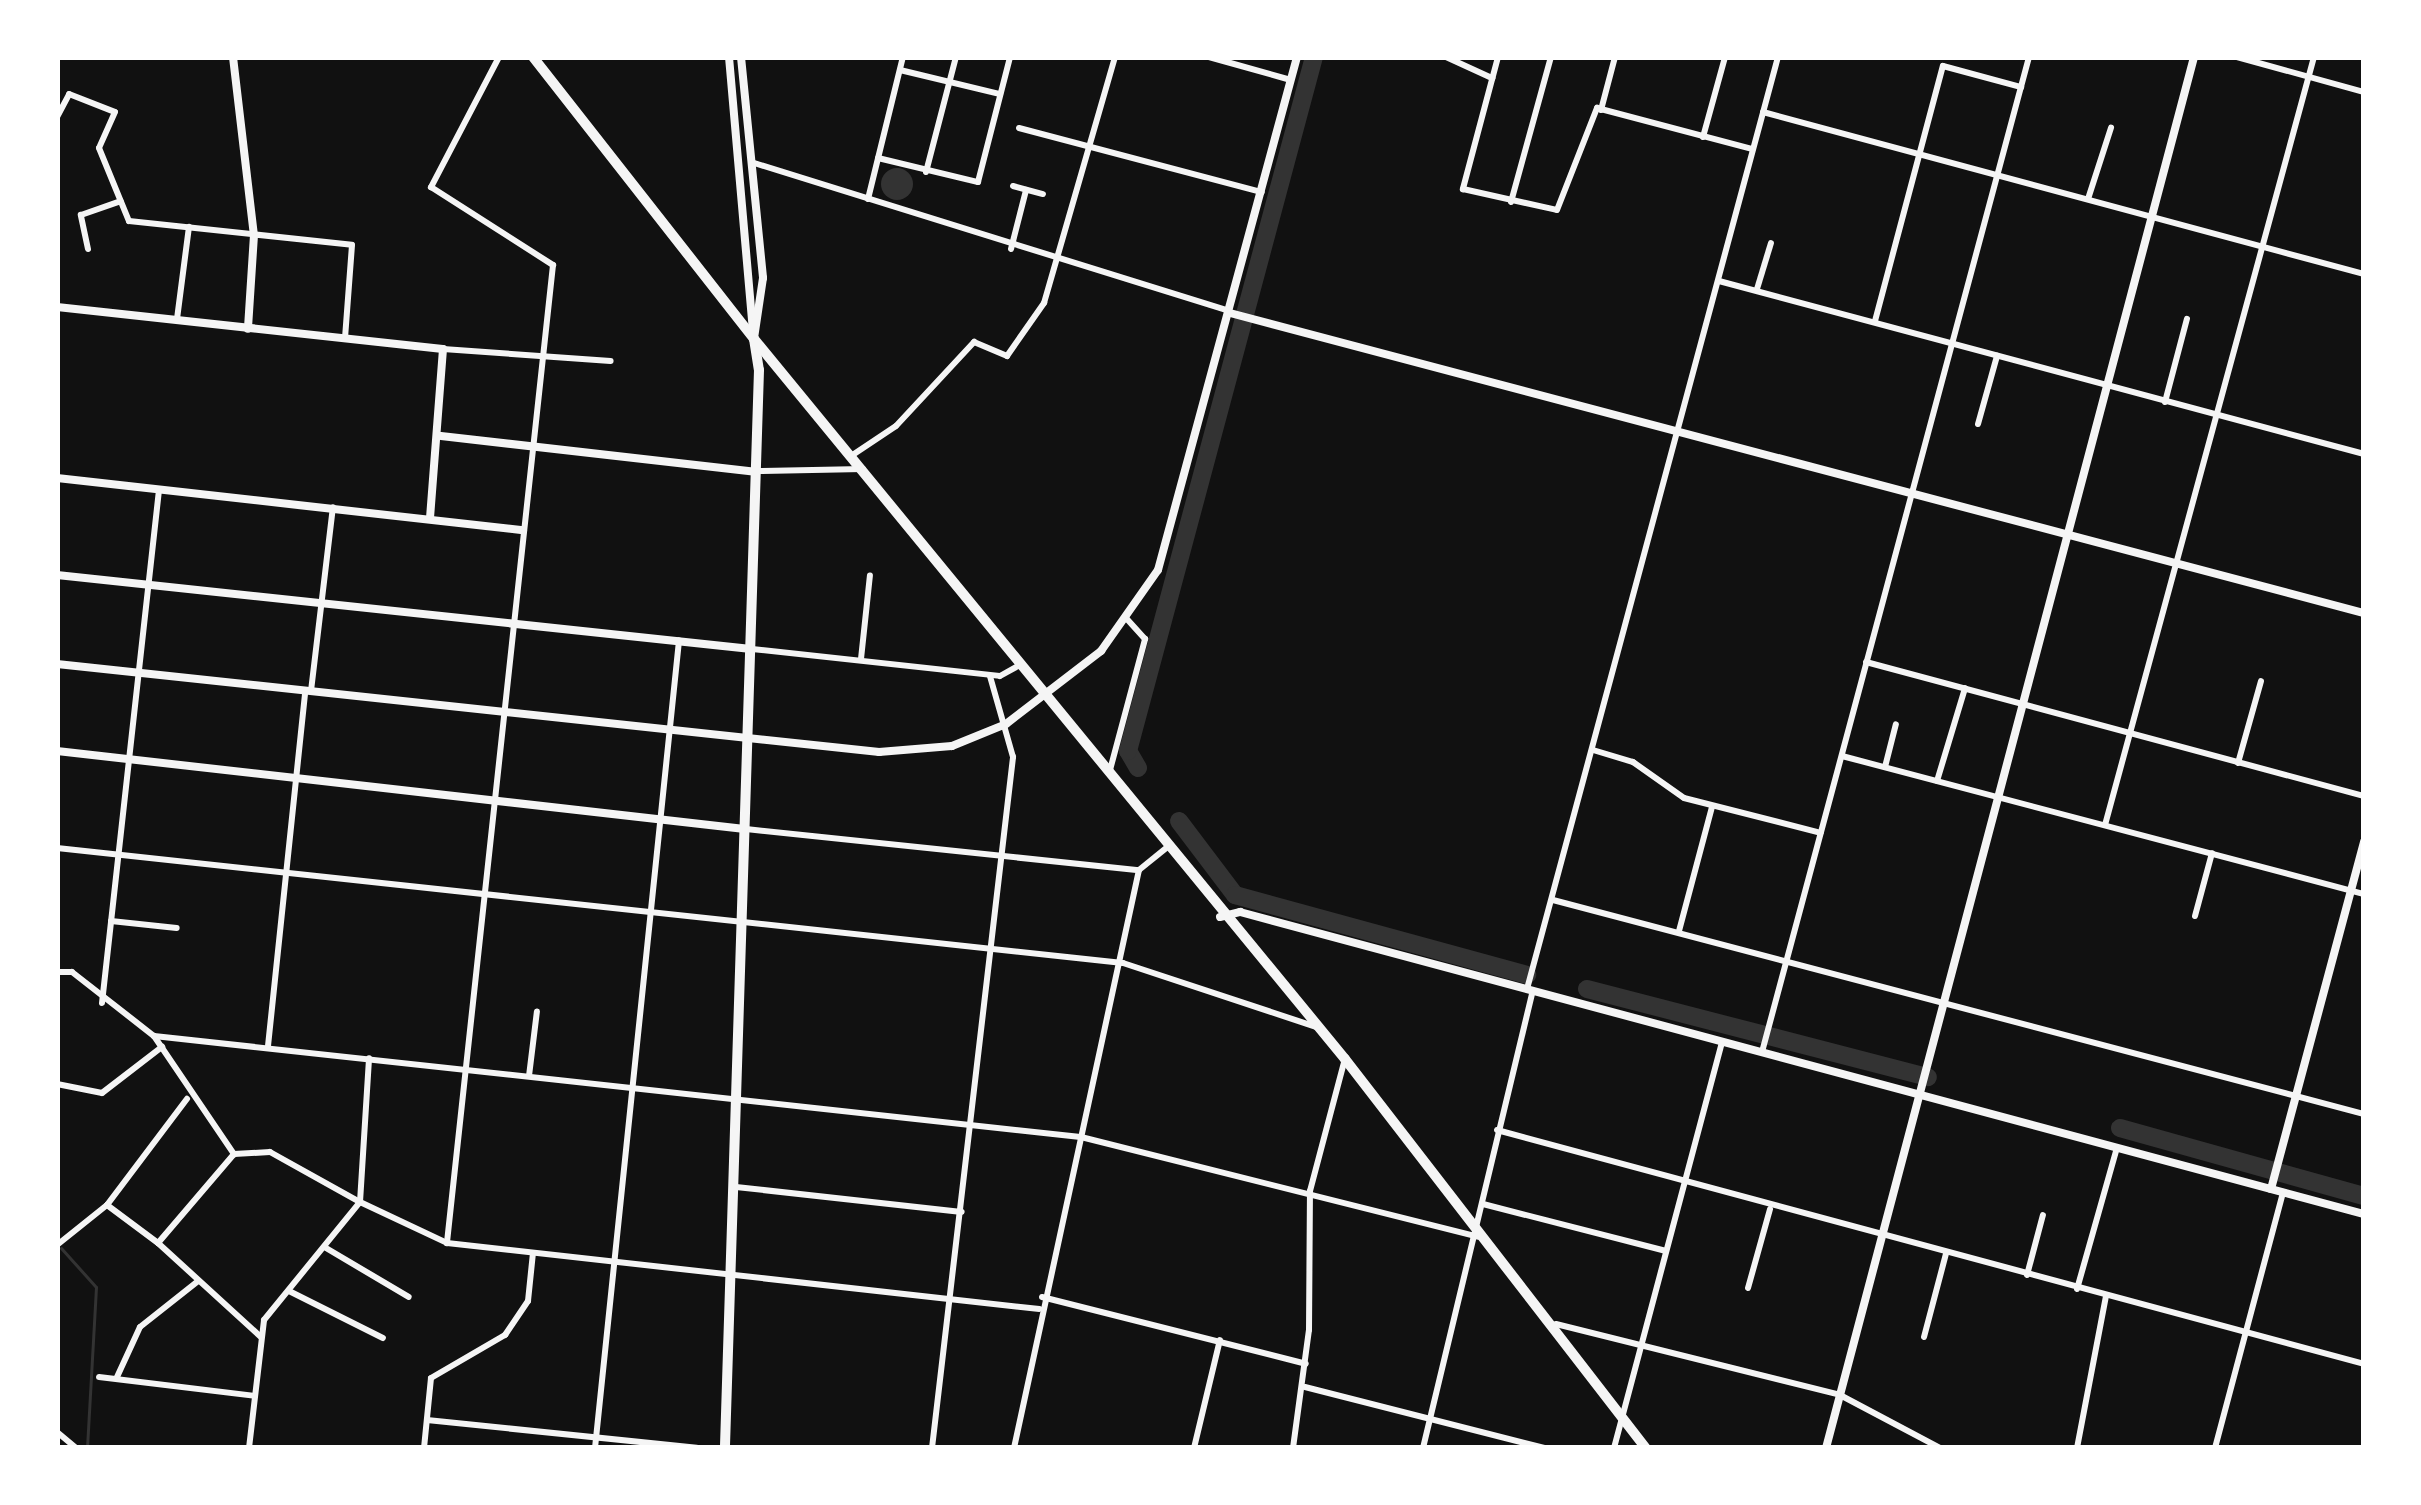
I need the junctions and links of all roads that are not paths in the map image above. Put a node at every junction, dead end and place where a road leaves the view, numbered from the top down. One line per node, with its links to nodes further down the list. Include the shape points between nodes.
1 (232, 57): 53 (street)
2 (499, 57): 72 (street, via 430,187 553,265)
3 (532, 57): 69 (main road)
4 (729, 57): 69 (street)
5 (741, 57): 40 (street)
6 (903, 57): 22 (street)
7 (956, 57): 26 (street)
8 (1010, 57): 29 (street)
9 (1115, 57): 36 (street)
10 (1209, 57): 25 (street)
11 (1298, 57): 25 (street)
12 (1446, 57): 24 (street)
13 (1498, 57): 24 (street)
14 (1551, 57): 50 (street)
15 (1615, 57): 30 (street)
16 (1725, 57): 35 (street)
17 (1778, 57): 31 (street)
18 (2029, 57): 27 (street)
19 (2194, 57): 51 (street)
20 (2237, 57): 23 (street)
21 (2314, 57): 23 (street)
22 (900, 70): 26 (street); 39 (street)
23 (2309, 77): 28 (street); 55 (street)
24 (1492, 78): 50 (street, via 1462,189)
25 (1292, 80): 45 (street)
26 (949, 82): 29 (street); 41 (street)
27 (2021, 87): 38 (street, via 1943,66); 42 (street)
28 (2364, 92)
29 (1000, 94): 41 (street, via 978,182)
30 (1601, 110): 35 (street); 50 (street, via 1586,116 1561,207)
31 (1762, 112): 37 (street); 38 (street)
32 (57, 117): 49 (street, via 69,94 115,112 99,148)
33 (1019, 128): 36 (street)
34 (2111, 128): 48 (street)
35 (1703, 137): 37 (street)
36 (1090, 148): 45 (street); 58 (street)
37 (1752, 149): 60 (street)
38 (1920, 153): 42 (street); 66 (street)
39 (878, 158): 41 (street); 47 (street)
40 (751, 162): 47 (street); 69 (street, via 764,304)
41 (926, 172)
42 (1996, 173): 48 (street); 70 (street)
43 (1013, 186): 44 (street)
44 (1026, 190): 46 (street); 56 (street)
45 (1262, 192): 63 (street)
46 (1043, 194)
47 (868, 199): 56 (street)
48 (2088, 199): 51 (street)
49 (121, 201): 52 (street, via 129,221); 57 (street, via 81,214)
50 (1511, 202)
51 (2150, 217): 55 (street); 75 (street)
52 (189, 227): 53 (street); 65 (street)
53 (254, 235): 67 (street); 68 (street, via 352,245)
54 (1771, 243): 61 (street)
55 (2264, 247): 59 (street); 77 (street)
56 (1011, 249): 58 (street)
57 (88, 250)
58 (1060, 262): 63 (street); 82 (street, via 1007,356 974,342)
59 (2364, 274)
60 (1718, 280): 61 (street); 79 (street)
61 (1757, 290): 66 (street)
62 (57, 307): 65 (street)
63 (1234, 314): 79 (street); 99 (street, via 1164,557)
64 (2187, 319): 76 (street)
65 (177, 320): 67 (street)
66 (1875, 322): 70 (street)
67 (248, 329): 68 (street)
68 (345, 339): 71 (street)
69 (754, 339): 82 (main road); 85 (main road)
70 (1952, 344): 73 (street); 88 (street)
71 (443, 350): 72 (street); 80 (street)
72 (543, 356): 74 (street); 81 (street)
73 (1997, 356): 75 (street); 78 (street)
74 (611, 361)
75 (2105, 387): 76 (street); 92 (street)
76 (2165, 402): 77 (street)
77 (2220, 415): 83 (street); 93 (street)
78 (1978, 424)
79 (1678, 430): 88 (street); 120 (street)
80 (441, 436): 81 (street); 90 (street)
81 (532, 448): 85 (street); 91 (street)
82 (854, 454): 84 (main road)
83 (2364, 454)
84 (865, 468): 85 (street); 106 (main road)
85 (760, 471): 102 (main road)
86 (57, 478): 87 (street)
87 (159, 490): 89 (street); 96 (street)
88 (1912, 490): 92 (street); 104 (street)
89 (333, 507): 90 (street); 97 (street)
90 (430, 519): 91 (street)
91 (523, 530): 100 (street)
92 (2066, 534): 93 (street); 113 (street)
93 (2176, 562): 98 (street); 118 (street)
94 (57, 574): 96 (street)
95 (870, 574): 103 (street)
96 (149, 583): 97 (street); 107 (street)
97 (322, 601): 100 (street); 111 (street)
98 (2364, 613)
99 (1127, 619): 112 (street); 126 (street, via 1144,645)
100 (514, 623): 101 (street); 114 (street)
101 (679, 640): 102 (street); 117 (street)
102 (752, 649): 103 (street); 119 (main road)
103 (861, 659): 108 (street)
104 (1866, 662): 110 (street); 122 (street)
105 (57, 664): 107 (street)
106 (1022, 664): 108 (street); 112 (main road)
107 (139, 673): 111 (street); 123 (street)
108 (990, 676): 115 (street)
109 (2261, 681): 124 (street)
110 (1965, 688): 113 (street); 128 (street)
111 (308, 691): 114 (street); 127 (street)
112 (1048, 696): 115 (street); 126 (main road)
113 (2020, 703): 118 (street); 129 (street)
114 (503, 712): 117 (street); 131 (street)
115 (1006, 724): 119 (street, via 903,753); 142 (street)
116 (1896, 724): 125 (street)
117 (671, 730): 119 (street); 133 (street)
118 (2130, 733): 124 (street); 134 (street)
119 (752, 738): 135 (main road)
120 (1593, 750): 132 (street); 148 (street)
121 (57, 751): 123 (street)
122 (1842, 756): 125 (street); 136 (street)
123 (129, 760): 127 (street); 140 (street)
124 (2238, 763): 130 (street)
125 (1885, 767): 128 (street)
126 (1110, 770): 138 (main road)
127 (297, 778): 131 (street); 144 (street)
128 (1937, 781): 129 (street)
129 (1995, 796): 134 (street); 161 (street)
130 (2364, 796)
131 (494, 801): 133 (street); 146 (street)
132 (1712, 806): 136 (street); 155 (street)
133 (660, 818): 135 (street); 149 (street)
134 (2105, 825): 141 (street)
135 (746, 829): 142 (street); 153 (main road)
136 (1821, 833): 157 (street)
137 (2364, 841): 145 (street)
138 (1167, 847): 143 (street); 151 (main road)
139 (57, 848): 140 (street)
140 (118, 853): 144 (street); 152 (street)
141 (2212, 853): 145 (street); 150 (street)
142 (1000, 856): 143 (street); 156 (street)
143 (1139, 870): 158 (street)
144 (287, 872): 146 (street); 168 (street)
145 (2351, 890): 147 (street); 178 (street)
146 (484, 893): 149 (street); 172 (street)
147 (2364, 894)
148 (1553, 900): 155 (street); 160 (street)
149 (650, 910): 153 (street); 175 (street)
150 (2195, 916)
151 (1220, 917): 160 (street, via 1240,912); 164 (main road)
152 (111, 921): 154 (street); 162 (street)
153 (746, 922): 156 (street); 177 (main road)
154 (177, 928)
155 (1679, 931): 157 (street)
156 (991, 950): 158 (street); 181 (street)
157 (1787, 962): 161 (street); 169 (street)
158 (1123, 963): 164 (street); 183 (street)
159 (57, 971): 162 (street, via 72,972)
160 (1530, 990): 166 (street); 182 (street)
161 (1940, 1001): 176 (street); 178 (street)
162 (102, 1003): 165 (street)
163 (537, 1011): 173 (street)
164 (1317, 1027): 171 (main road)
165 (154, 1036): 167 (street); 168 (street)
166 (1722, 1042): 169 (street); 186 (street)
167 (163, 1046): 174 (street, via 102,1094); 179 (street)
168 (268, 1046): 170 (street)
169 (1762, 1052): 176 (street)
170 (369, 1058): 172 (street); 191 (street)
171 (1345, 1059): 189 (street); 198 (main road)
172 (464, 1069): 173 (street); 201 (street)
173 (530, 1076): 175 (street)
174 (57, 1084)
175 (634, 1088): 177 (street); 207 (street)
176 (1918, 1095): 184 (street); 199 (street)
177 (739, 1097): 181 (street); 187 (main road)
178 (2296, 1097): 180 (street); 188 (street)
179 (188, 1099): 185 (street); 192 (street)
180 (2364, 1114)
181 (971, 1125): 183 (street); 195 (street)
182 (1497, 1130): 186 (street); 193 (street)
183 (1081, 1137): 189 (street); 216 (street)
184 (2117, 1148): 188 (street); 212 (street)
185 (234, 1154): 191 (street, via 270,1152); 200 (street)
186 (1683, 1185): 194 (street); 204 (street)
187 (736, 1186): 195 (street); 209 (main road)
188 (2272, 1189): 190 (street)
189 (1310, 1191): 198 (street); 226 (street)
190 (2283, 1192): 196 (street); 220 (street)
191 (360, 1202): 201 (street); 203 (street)
192 (106, 1204): 200 (street); 202 (street)
193 (1484, 1204): 198 (street); 204 (street)
194 (1770, 1209): 199 (street); 211 (street)
195 (962, 1212): 217 (street)
196 (2364, 1214)
197 (2043, 1215): 208 (street)
198 (1478, 1232): 219 (main road); 235 (street)
199 (1881, 1238): 206 (street); 231 (street)
200 (158, 1243): 210 (street)
201 (447, 1244): 205 (street)
202 (57, 1245)
203 (326, 1248): 213 (street); 215 (street)
204 (1666, 1251): 225 (street)
205 (533, 1253): 207 (street); 234 (street, via 520,1315 431,1378)
206 (1946, 1254): 208 (street); 222 (street)
207 (616, 1264): 209 (street); 237 (street)
208 (2027, 1276): 212 (street)
209 (733, 1277): 217 (street); 243 (main road)
210 (198, 1281): 221 (street); 229 (street, via 140,1328)
211 (1748, 1288)
212 (2077, 1289): 214 (street)
213 (289, 1291): 221 (street); 223 (street)
214 (2106, 1296): 220 (street); 254 (street)
215 (409, 1297)
216 (1042, 1298): 218 (street); 224 (street)
217 (953, 1300): 218 (street); 244 (street)
218 (1039, 1309): 245 (street)
219 (1556, 1324): 225 (street); 233 (main road)
220 (2245, 1333): 227 (street); 255 (street)
221 (261, 1337): 232 (street)
222 (1924, 1337)
223 (383, 1338)
224 (1220, 1340): 226 (street); 246 (street)
225 (1642, 1346): 231 (street); 233 (street)
226 (1306, 1364): 230 (street)
227 (2364, 1364)
228 (99, 1377): 229 (street)
229 (116, 1379): 232 (street)
230 (1304, 1386): 235 (street); 247 (street)
231 (1840, 1395): 252 (street); 253 (street)
232 (255, 1396): 239 (street)
233 (1623, 1413): 250 (street); 251 (main road)
234 (427, 1420): 237 (street); 240 (street)
235 (1430, 1420): 248 (street); 249 (street)
236 (57, 1432): 238 (street)
237 (596, 1438): 241 (street); 242 (street)
238 (76, 1448)
239 (249, 1448)
240 (424, 1448)
241 (595, 1448)
242 (697, 1448)
243 (725, 1448)
244 (932, 1448)
245 (1014, 1448)
246 (1194, 1448)
247 (1293, 1448)
248 (1424, 1448)
249 (1545, 1448)
250 (1614, 1448)
251 (1646, 1448)
252 (1826, 1448)
253 (1940, 1448)
254 (2077, 1448)
255 (2215, 1448)

